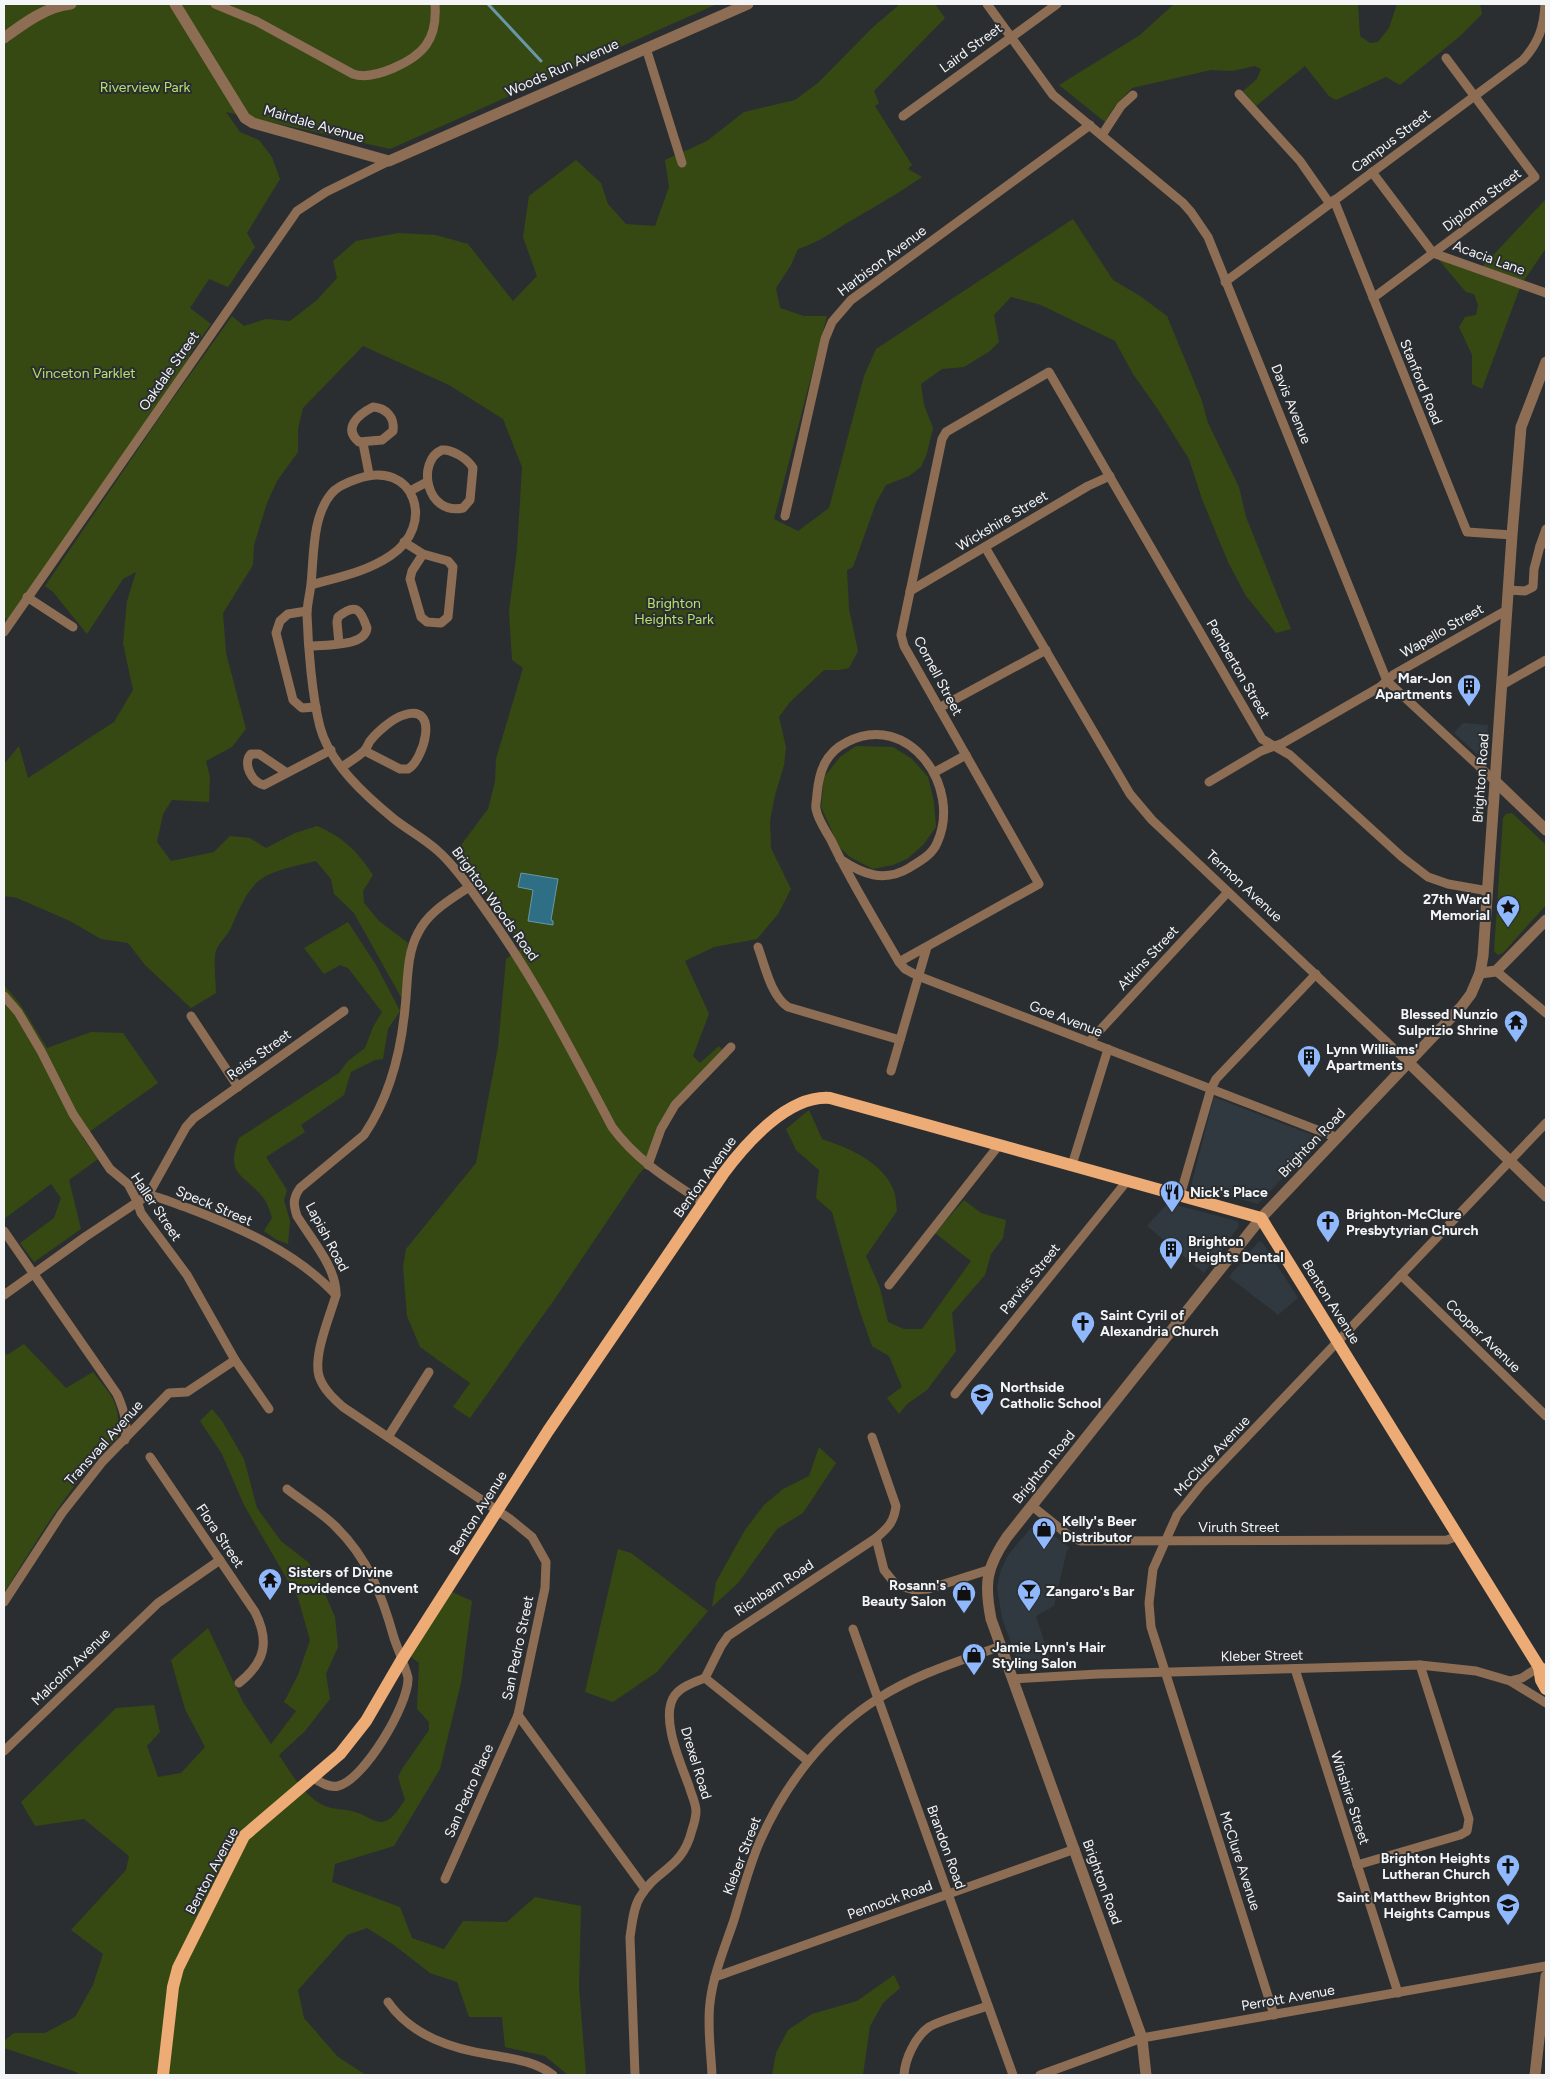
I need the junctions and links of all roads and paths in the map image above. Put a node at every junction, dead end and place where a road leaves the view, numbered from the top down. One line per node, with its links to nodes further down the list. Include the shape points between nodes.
1 (71, 4): 10 (street, via 61,5)
2 (175, 4): 19 (street, Mairdale Avenue, via 245,118)
3 (215, 4): 4 (street, via 256,21 361,77 374,76 420,52 432,34)
4 (435, 4)
5 (748, 4): 11 (street, Woods Run Avenue)
6 (987, 4): 9 (street, Davis Avenue)
7 (1056, 4): 9 (street, Laird Street)
8 (1545, 4): 15 (street, Campus Street, via 1536,46 1524,60)
9 (1010, 36): 16 (street, Laird Street); 17 (street, Davis Avenue, via 1049,91)
10 (4, 38)
11 (646, 48): 19 (street, Woods Run Avenue); 20 (street)
12 (1446, 58): 15 (street, Diploma Street)
13 (1239, 94): 22 (street, Stanford Road, via 1300,161)
14 (1132, 95): 18 (street, via 1120,106)
15 (1475, 95): 21 (street, Campus Street); 23 (street, Diploma Street, via 1535,177)
16 (903, 116)
17 (1090, 125): 18 (street, Davis Avenue); 34 (street, Harbison Avenue, via 851,300 837,315 825,339)
18 (1102, 135): 24 (street, Davis Avenue, via 1191,212 1208,238)
19 (389, 161): 44 (street, Oakdale Street, via 326,192 297,211)
20 (682, 163)
21 (1372, 172): 22 (street, Campus Street); 23 (street, Acacia Lane)
22 (1332, 202): 24 (street, Campus Street); 26 (street, Stanford Road)
23 (1433, 253): 25 (street, Acacia Lane); 26 (street, Diploma Street)
24 (1226, 282): 53 (street, Davis Avenue)
25 (1546, 293)
26 (1373, 298): 36 (street, Stanford Road, via 1467,532)
27 (1546, 362): 36 (street, Brighton Road, via 1521,426)
28 (946, 432): 31 (street, Pemberton Street, via 1050,372); 43 (street, Cornell Street)
29 (363, 443): 29 (street, via 353,436 355,420 373,407 383,409 393,421 393,431 382,440); 30 (street)
30 (369, 474): 33 (street, via 400,482); 41 (street, Brighton Woods Road, via 332,492 322,509)
31 (1110, 476): 39 (street, Wickshire Street); 57 (street, Pemberton Street, via 1262,739)
32 (427, 482): 32 (street, via 441,506 463,508 470,500 473,468 450,451 442,450 435,455); 33 (street)
33 (410, 491): 37 (street, via 416,510 413,528)
34 (785, 516)
35 (1546, 529): 38 (street)
36 (1512, 535): 42 (street, Brighton Road)
37 (404, 542): 40 (street); 41 (street, via 392,555 362,571)
38 (1543, 544): 42 (street, via 1534,569 1533,587 1525,591)
39 (985, 547): 43 (street, Wickshire Street); 51 (street, Termon Avenue)
40 (423, 554): 40 (street, via 448,560 454,571 448,617 441,623 427,622 421,617 410,579)
41 (311, 584): 46 (street, Brighton Woods Road)
42 (1508, 590): 45 (street, Brighton Road)
43 (910, 591): 56 (street, Cornell Street, via 902,640)
44 (27, 597): 47 (street); 48 (street, Oakdale Street)
45 (1507, 610): 53 (street, Wapello Street); 54 (street, Brighton Road)
46 (307, 611): 50 (street, Brighton Woods Road); 55 (street, via 288,614 280,621 276,633 293,700 302,708)
47 (73, 627)
48 (4, 632)
49 (339, 644): 50 (street)
50 (310, 646): 55 (street, Brighton Woods Road)
51 (1046, 650): 56 (street); 69 (street, Termon Avenue, via 1130,794 1152,820)
52 (1546, 660): 54 (street)
53 (1386, 680): 57 (street, Wapello Street, via 1380,687); 65 (street, Davis Avenue)
54 (1502, 685): 65 (street, Brighton Road)
55 (316, 707): 58 (street, Brighton Woods Road, via 321,730)
56 (939, 708): 60 (street, Cornell Street)
57 (1275, 746): 64 (street, Wapello Street); 70 (street, Pemberton Street, via 1428,877)
58 (331, 750): 61 (street, Brighton Woods Road); 63 (street)
59 (365, 750): 59 (street, via 400,769 408,769 417,760 427,729 426,722 411,714 399,717 375,736); 61 (street)
60 (966, 755): 62 (street); 73 (street, Cornell Street, via 1040,884)
61 (342, 767): 68 (street, Brighton Woods Road, via 393,818 439,851)
62 (935, 772): 67 (street, via 945,804 937,844 927,857 904,871 875,876 857,871); 67 (street, via 903,739 880,734 858,736 828,756 819,774 816,809)
63 (287, 773)
64 (1209, 782)
65 (1496, 782): 66 (street, Davis Avenue); 70 (street, Brighton Road)
66 (1546, 830)
67 (840, 859): 74 (street, Goe Avenue)
68 (469, 888): 95 (street, Brighton Woods Road, via 509,942 544,998 612,1127 626,1146); 109 (street, Lapish Road, via 432,913 417,933 410,958 394,1066 370,1125 364,1135 294,1196 297,1216 334,1275)
69 (1228, 892): 77 (street, Termon Avenue); 84 (street, Atkins Street)
70 (1488, 892): 76 (street, Brighton Road)
71 (1546, 920): 75 (street)
72 (758, 947): 83 (street, via 775,992 788,1007)
73 (927, 947): 74 (street); 78 (street)
74 (899, 962): 78 (street, Goe Avenue)
75 (1496, 971): 76 (street); 81 (street)
76 (1480, 973): 87 (street, Brighton Road, via 1471,994)
77 (1316, 974): 87 (street, Termon Avenue); 90 (street, via 1216,1079)
78 (918, 976): 83 (street); 84 (street, Goe Avenue)
79 (4, 996): 101 (street, Haller Street, via 18,1012 41,1051 73,1114 110,1169 128,1184)
80 (344, 1011): 89 (street, Reiss Street)
81 (1546, 1013)
82 (190, 1016): 89 (street)
83 (900, 1040): 88 (street)
84 (1089, 1042): 86 (street, Goe Avenue)
85 (731, 1047): 95 (street, via 675,1106 661,1129)
86 (1108, 1049): 90 (street, Goe Avenue); 96 (street)
87 (1409, 1063): 92 (street, Brighton Road); 94 (street, Termon Avenue)
88 (891, 1071)
89 (238, 1087): 98 (street, Reiss Street, via 190,1123)
90 (1211, 1089): 92 (street, Goe Avenue); 99 (street)
91 (1546, 1123): 94 (street, McClure Avenue)
92 (1338, 1138): 103 (street, Brighton Road)
93 (999, 1145): 96 (main road, Benton Avenue); 102 (main road, Benton Avenue, via 830,1098 812,1098 780,1117 743,1146); 107 (street)
94 (1510, 1161): 100 (street, Termon Avenue); 106 (street, McClure Avenue)
95 (648, 1165): 102 (street, Brighton Woods Road)
96 (1072, 1165): 97 (main road, Benton Avenue)
97 (1127, 1181): 99 (main road, Benton Avenue); 113 (street, Parviss Street)
98 (148, 1195): 101 (street); 109 (street, Speck Street, via 223,1221 295,1259)
99 (1180, 1196): 103 (main road, Benton Avenue)
100 (1546, 1196)
101 (137, 1201): 105 (street); 111 (street, Haller Street, via 145,1220 188,1275)
102 (704, 1203): 122 (main road, Benton Avenue, via 587,1373)
103 (1261, 1218): 110 (main road, Benton Avenue); 121 (street, Brighton Road)
104 (4, 1232): 105 (street)
105 (32, 1274): 108 (street); 118 (street, via 117,1394 128,1426)
106 (1401, 1275): 110 (street, McClure Avenue); 115 (street, Cooper Avenue)
107 (888, 1285)
108 (4, 1295)
109 (336, 1295): 116 (street, Lapish Road, via 318,1359 319,1377 339,1403)
110 (1337, 1341): 123 (main road, Benton Avenue); 125 (street, McClure Avenue, via 1201,1485 1177,1515)
111 (235, 1360): 114 (street, Haller Street); 118 (street, Transvaal Avenue, via 187,1392 170,1394)
112 (429, 1372): 116 (street)
113 (955, 1394)
114 (269, 1409)
115 (1546, 1416)
116 (388, 1437): 122 (street, Lapish Road)
117 (872, 1437): 124 (street, Richbarn Road, via 896,1506 889,1528)
118 (125, 1440): 128 (street, Transvaal Avenue, via 77,1492)
119 (150, 1457): 126 (street, Flora Street)
120 (287, 1489): 131 (street, via 334,1525 358,1552 382,1598)
121 (1032, 1506): 125 (street, Viruth Street, via 1077,1540); 127 (street, Brighton Road, via 998,1551)
122 (498, 1511): 131 (main road, Benton Avenue); 143 (street, San Pedro Street, via 532,1537 546,1562 545,1588)
123 (1458, 1536): 125 (street, Viruth Street, via 1447,1540); 134 (main road, Benton Avenue)
124 (876, 1538): 127 (street, via 884,1570 896,1585 914,1590 928,1589); 136 (street, Richbarn Road, via 728,1636)
125 (1165, 1542): 135 (street, McClure Avenue, via 1153,1570 1149,1603 1151,1627)
126 (220, 1560): 139 (street, Flora Street, via 255,1612 265,1641 256,1667); 144 (street, Malcolm Avenue, via 158,1603)
127 (988, 1570): 130 (street, Brighton Road, via 986,1589 990,1619)
128 (4, 1602)
129 (853, 1629): 141 (street, Brandon Road)
130 (1001, 1646): 137 (street, Brighton Road); 141 (street, Kleber Street, via 915,1679)
131 (401, 1661): 146 (main road, Benton Avenue, via 366,1722 340,1754); 146 (street, via 408,1676 406,1692 398,1715 374,1752 358,1771 337,1786 324,1785)
132 (1420, 1665): 133 (street, Kleber Street); 138 (street, Kleber Street, via 1476,1671); 148 (street, via 1469,1819 1466,1831)
133 (1294, 1669): 135 (street, Kleber Street); 148 (street, Winshire Street)
134 (1543, 1669): 138 (street); 140 (main road, Benton Avenue, via 1541,1680)
135 (1166, 1672): 137 (street, Kleber Street); 158 (street, McClure Avenue)
136 (705, 1678): 145 (street); 150 (street, Drexel Road, via 689,1684 675,1695 670,1710 672,1738 696,1810 688,1845 676,1862)
137 (1013, 1679): 147 (street, Brighton Road)
138 (1510, 1681): 142 (street, Kleber Street)
139 (239, 1684)
140 (1546, 1689)
141 (878, 1698): 145 (street, Kleber Street, via 847,1722); 151 (street, Brandon Road)
142 (1546, 1703)
143 (518, 1715): 149 (street, San Pedro Place); 150 (street, San Pedro Street)
144 (4, 1751)
145 (808, 1761): 154 (street, Kleber Street, via 786,1791 759,1843)
146 (313, 1778): 160 (main road, Benton Avenue, via 244,1836 192,1939 173,1987)
147 (1075, 1849): 151 (street, Pennock Road); 159 (street, Brighton Road)
148 (1357, 1865): 155 (street, Winshire Street)
149 (445, 1879)
150 (645, 1889): 162 (street, Drexel Road, via 638,1899 630,1937)
151 (948, 1894): 154 (street, Pennock Road); 157 (street, Brandon Road)
152 (1546, 1966): 155 (street, Perrott Avenue)
153 (1546, 1976): 168 (street)
154 (715, 1977): 163 (street, Kleber Street, via 710,2004)
155 (1398, 1993): 158 (street, Perrott Avenue)
156 (388, 2002): 161 (street, via 397,2016 436,2040 469,2051 530,2062)
157 (988, 2006): 164 (street, via 929,2027 905,2062); 165 (street, Brandon Road)
158 (1274, 2015): 159 (street, Perrott Avenue)
159 (1142, 2038): 166 (street, Perrott Avenue); 167 (street, Brighton Road)
160 (164, 2075)
161 (553, 2075)
162 (635, 2075)
163 (712, 2075)
164 (904, 2075)
165 (1013, 2075)
166 (1040, 2075)
167 (1146, 2075)
168 (1535, 2075)

